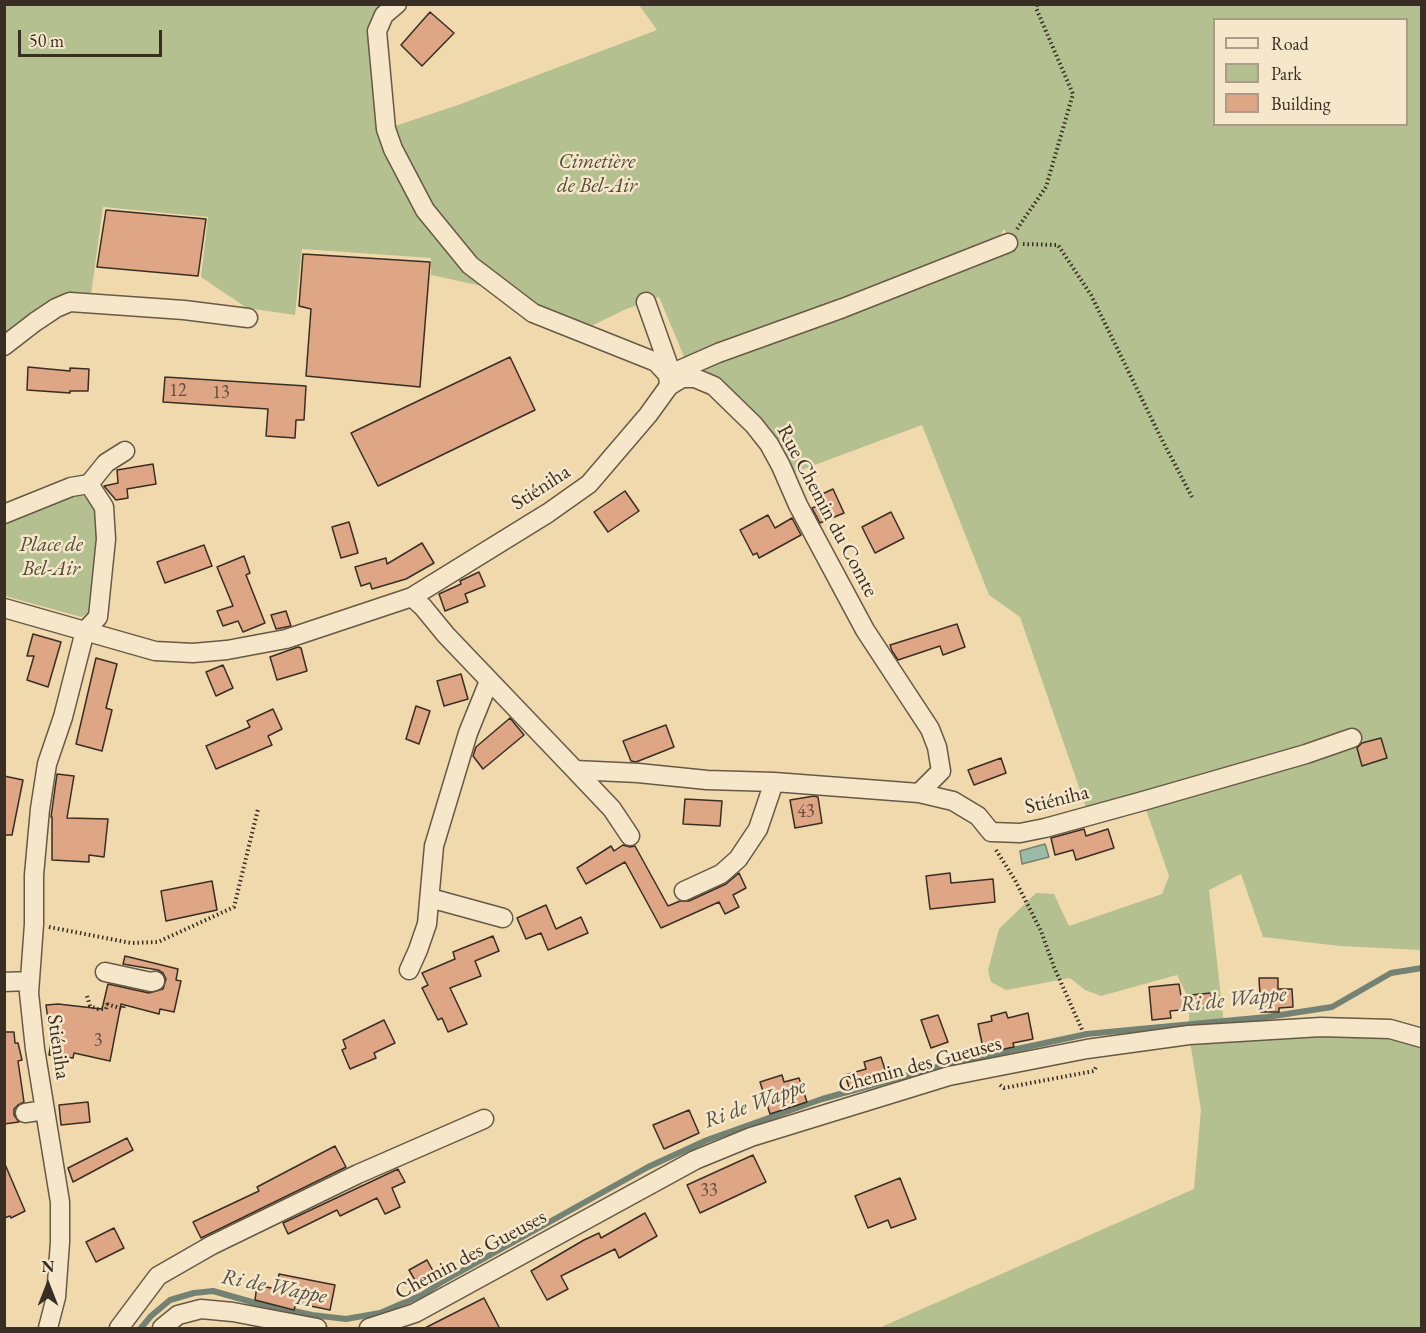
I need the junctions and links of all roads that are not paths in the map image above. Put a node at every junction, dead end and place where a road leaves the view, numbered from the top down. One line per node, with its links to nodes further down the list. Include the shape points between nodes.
1 (397, 4): 6 (street, via 384,15 377,31 386,129 425,210 470,265 533,313 640,354 656,362)
2 (1008, 243): 6 (street, via 718,353)
3 (646, 302): 6 (street, via 668,364)
4 (248, 318): 5 (street, via 70,302)
5 (4, 346)
6 (669, 380): 10 (street, Stiéniha, via 648,415 589,484); 17 (street, Rue Chemin du Comte, via 695,378 714,386 769,444 865,630 930,729 941,771)
7 (125, 451): 8 (street, via 106,463)
8 (89, 484): 9 (street, via 71,487); 12 (street, Stiéniha, via 104,507 106,539 98,617)
9 (4, 514)
10 (412, 597): 12 (street, Stiéniha, via 286,639 227,650 155,651); 13 (street)
11 (4, 608): 12 (street, Stiéniha)
12 (85, 631): 24 (street, Stiéniha, via 47,764 34,875)
13 (489, 681): 15 (street); 20 (street, via 468,733 434,846)
14 (1352, 738): 17 (street, Stiéniha, via 1020,833 992,832 978,816 953,801)
15 (575, 770): 16 (street); 18 (street, via 612,809)
16 (774, 782): 17 (street); 19 (street, via 758,829 738,859 721,874)
17 (919, 794)
18 (630, 836)
19 (684, 891)
20 (430, 898): 21 (street); 22 (street, via 427,924)
21 (503, 918)
22 (409, 970)
23 (105, 972): 26 (street)
24 (29, 981): 25 (street); 28 (street, Stiéniha)
25 (4, 982)
26 (154, 983)
27 (1422, 1038): 35 (street, Chemin des Gueuses, via 1390,1029 1321,1027 1190,1035 1087,1049 949,1076 751,1137 695,1160 415,1313)
28 (45, 1110): 29 (street); 31 (street, Stiéniha, via 60,1202 56,1297)
29 (25, 1113)
30 (484, 1119): 32 (street, via 358,1174 212,1245 158,1276)
31 (48, 1329)
32 (119, 1329)
33 (162, 1329): 34 (street, via 178,1315 201,1309)
34 (317, 1329)
35 (369, 1329)

